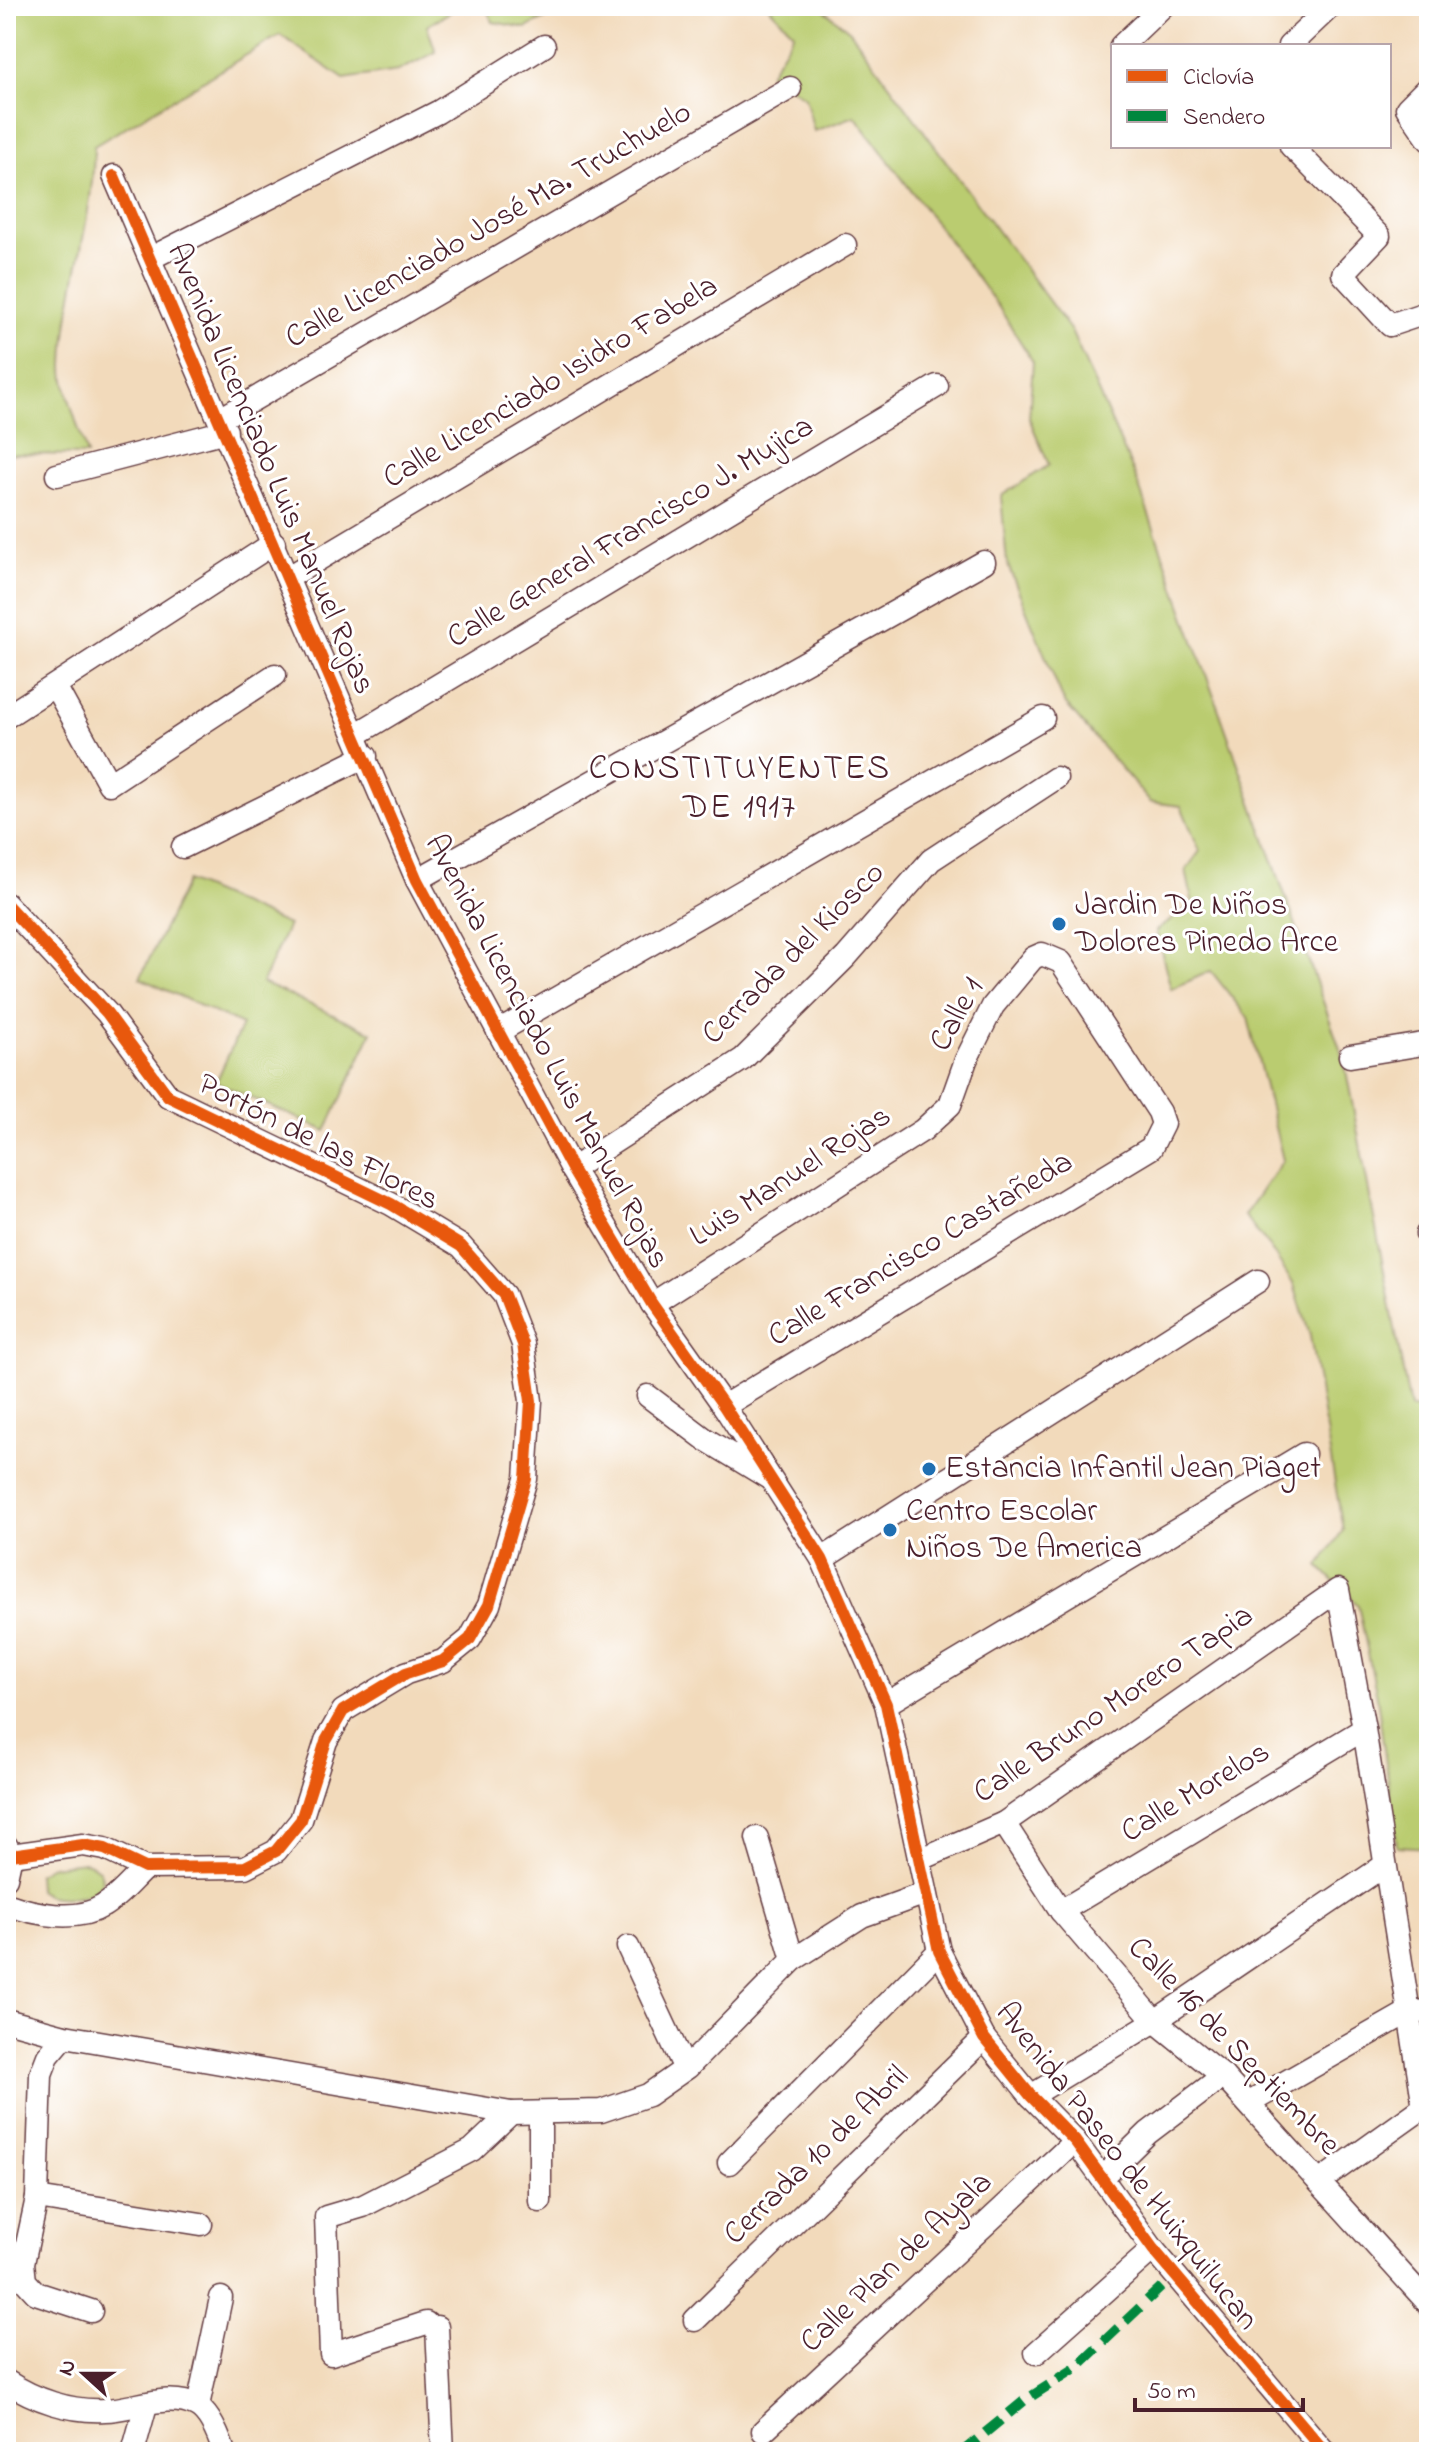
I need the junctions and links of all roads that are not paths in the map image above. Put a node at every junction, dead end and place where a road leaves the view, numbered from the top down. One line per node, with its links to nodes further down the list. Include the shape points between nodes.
1 (1163, 6): 3 (street)
2 (1331, 6): 4 (street)
3 (1123, 44)
4 (1291, 44)
5 (544, 46): 12 (street, via 438,112)
6 (1429, 86): 8 (street, via 1407,108)
7 (790, 88): 15 (street, Calle Licenciado José Ma. Truchuelo)
8 (1429, 140)
9 (1293, 148): 13 (street, via 1379,236 1343,274 1390,325)
10 (114, 176): 12 (street, Avenida Licenciado Luis Manuel Rojas)
11 (845, 245): 19 (street, Calle Licenciado Isidro Fabela)
12 (151, 258): 15 (street, Avenida Licenciado Luis Manuel Rojas)
13 (1429, 312)
14 (937, 386): 24 (street, Calle General Francisco J. Mujica)
15 (223, 425): 16 (street, Calle Licenciado José Ma. Truchuelo); 17 (street, Avenida Licenciado Luis Manuel Rojas)
16 (57, 475)
17 (274, 543): 19 (street, Avenida Licenciado Luis Manuel Rojas); 21 (street)
18 (984, 562): 28 (street)
19 (289, 577): 24 (street, Avenida Licenciado Luis Manuel Rojas)
20 (275, 675): 21 (street, via 109,784)
21 (55, 686): 22 (street)
22 (6, 717)
23 (1043, 718): 30 (street)
24 (357, 734): 25 (street, Avenida Licenciado Luis Manuel Rojas)
25 (366, 756): 27 (street); 28 (street, Avenida Licenciado Luis Manuel Rojas)
26 (1056, 778): 35 (street, Cerrada del Kiosco, via 931,860 846,957 743,1059)
27 (183, 847)
28 (417, 880): 30 (street, Avenida Licenciado Luis Manuel Rojas)
29 (6, 904): 50 (street, Portón de las Flores, via 107,1013 168,1096 391,1204 461,1246 504,1295 523,1344 531,1401 526,1479 489,1605 470,1639 443,1661 406,1673 343,1711 326,1741 301,1820 276,1851 245,1867)
30 (498, 1032): 35 (street, Avenida Licenciado Luis Manuel Rojas)
31 (1429, 1043): 32 (street)
32 (1350, 1056)
33 (923, 1130): 34 (street, Calle 1, via 950,1105 993,1006 1042,954 1061,962 1159,1112 1163,1124); 37 (street, Luis Manuel Rojas)
34 (1151, 1148): 39 (street, Calle Francisco Castañeda)
35 (572, 1169): 37 (street, Avenida Licenciado Luis Manuel Rojas)
36 (1258, 1281): 42 (street)
37 (652, 1304): 39 (street, Avenida Licenciado Luis Manuel Rojas)
38 (648, 1396): 41 (street)
39 (724, 1406): 41 (street, Avenida Licenciado Luis Manuel Rojas)
40 (1304, 1454): 43 (street)
41 (773, 1481): 42 (street, Avenida Licenciado Luis Manuel Rojas)
42 (822, 1559): 43 (street, Avenida Licenciado Luis Manuel Rojas)
43 (886, 1704): 48 (street, Avenida Licenciado Luis Manuel Rojas)
44 (1364, 1729): 45 (street, Calle Bruno Morero Tapia, via 1338,1590); 49 (street); 54 (street, Calle Morelos)
45 (1004, 1823): 48 (street, Calle Bruno Morero Tapia); 54 (street, Calle 16 de Septiembre)
46 (757, 1838): 57 (street)
47 (9, 1850): 50 (street, Portón de las Flores, via 83,1845); 51 (street)
48 (919, 1860): 52 (street, Avenida Licenciado Luis Manuel Rojas)
49 (1385, 1865): 58 (street); 60 (street)
50 (145, 1868): 53 (street, via 93,1910 48,1916)
51 (6, 1878)
52 (926, 1893): 56 (street, Avenida Paseo de Huixquilucan); 57 (street, via 862,1916)
53 (6, 1904)
54 (1061, 1911): 60 (street, Calle 16 de Septiembre)
55 (628, 1947): 63 (street)
56 (939, 1951): 62 (street, Avenida Paseo de Huixquilucan); 70 (street)
57 (793, 1960): 63 (street)
58 (1420, 2011): 66 (street); 72 (street, via 1424,2107)
59 (6, 2020): 61 (street)
60 (1155, 2021): 64 (street, Calle 16 de Septiembre); 65 (street)
61 (65, 2036): 67 (street); 73 (street, via 41,2074)
62 (984, 2038): 65 (street, Avenida Paseo de Huixquilucan); 80 (street, Cerrada 10 de Abril)
63 (685, 2069): 68 (street, via 648,2095 601,2111)
64 (1223, 2076): 66 (street, Calle 16 de Septiembre); 71 (street, via 1148,2133)
65 (1031, 2096): 69 (street, Avenida Paseo de Huixquilucan)
66 (1249, 2103): 72 (street, Calle 16 de Septiembre)
67 (511, 2113): 68 (street); 88 (street, via 472,2150 363,2206 326,2217 331,2354 432,2325)
68 (540, 2113): 74 (street)
69 (1075, 2141): 71 (street, Avenida Paseo de Huixquilucan); 85 (street, Calle Plan de Ayala)
70 (729, 2163)
71 (1102, 2178): 76 (street, Avenida Paseo de Huixquilucan)
72 (1319, 2182): 78 (street, Calle 16 de Septiembre)
73 (37, 2198): 75 (street); 79 (street, via 23,2263 25,2281 36,2293)
74 (540, 2201)
75 (201, 2224)
76 (1153, 2249): 81 (street); 89 (street, Avenida Paseo de Huixquilucan)
77 (221, 2298): 84 (street)
78 (1429, 2304)
79 (91, 2311)
80 (695, 2320)
81 (1036, 2353)
82 (6, 2381): 83 (street, via 53,2404 103,2410)
83 (146, 2405): 84 (street, via 174,2399); 86 (street)
84 (198, 2406): 87 (street)
85 (763, 2431)
86 (133, 2452)
87 (224, 2452)
88 (443, 2452)
89 (1325, 2452)

